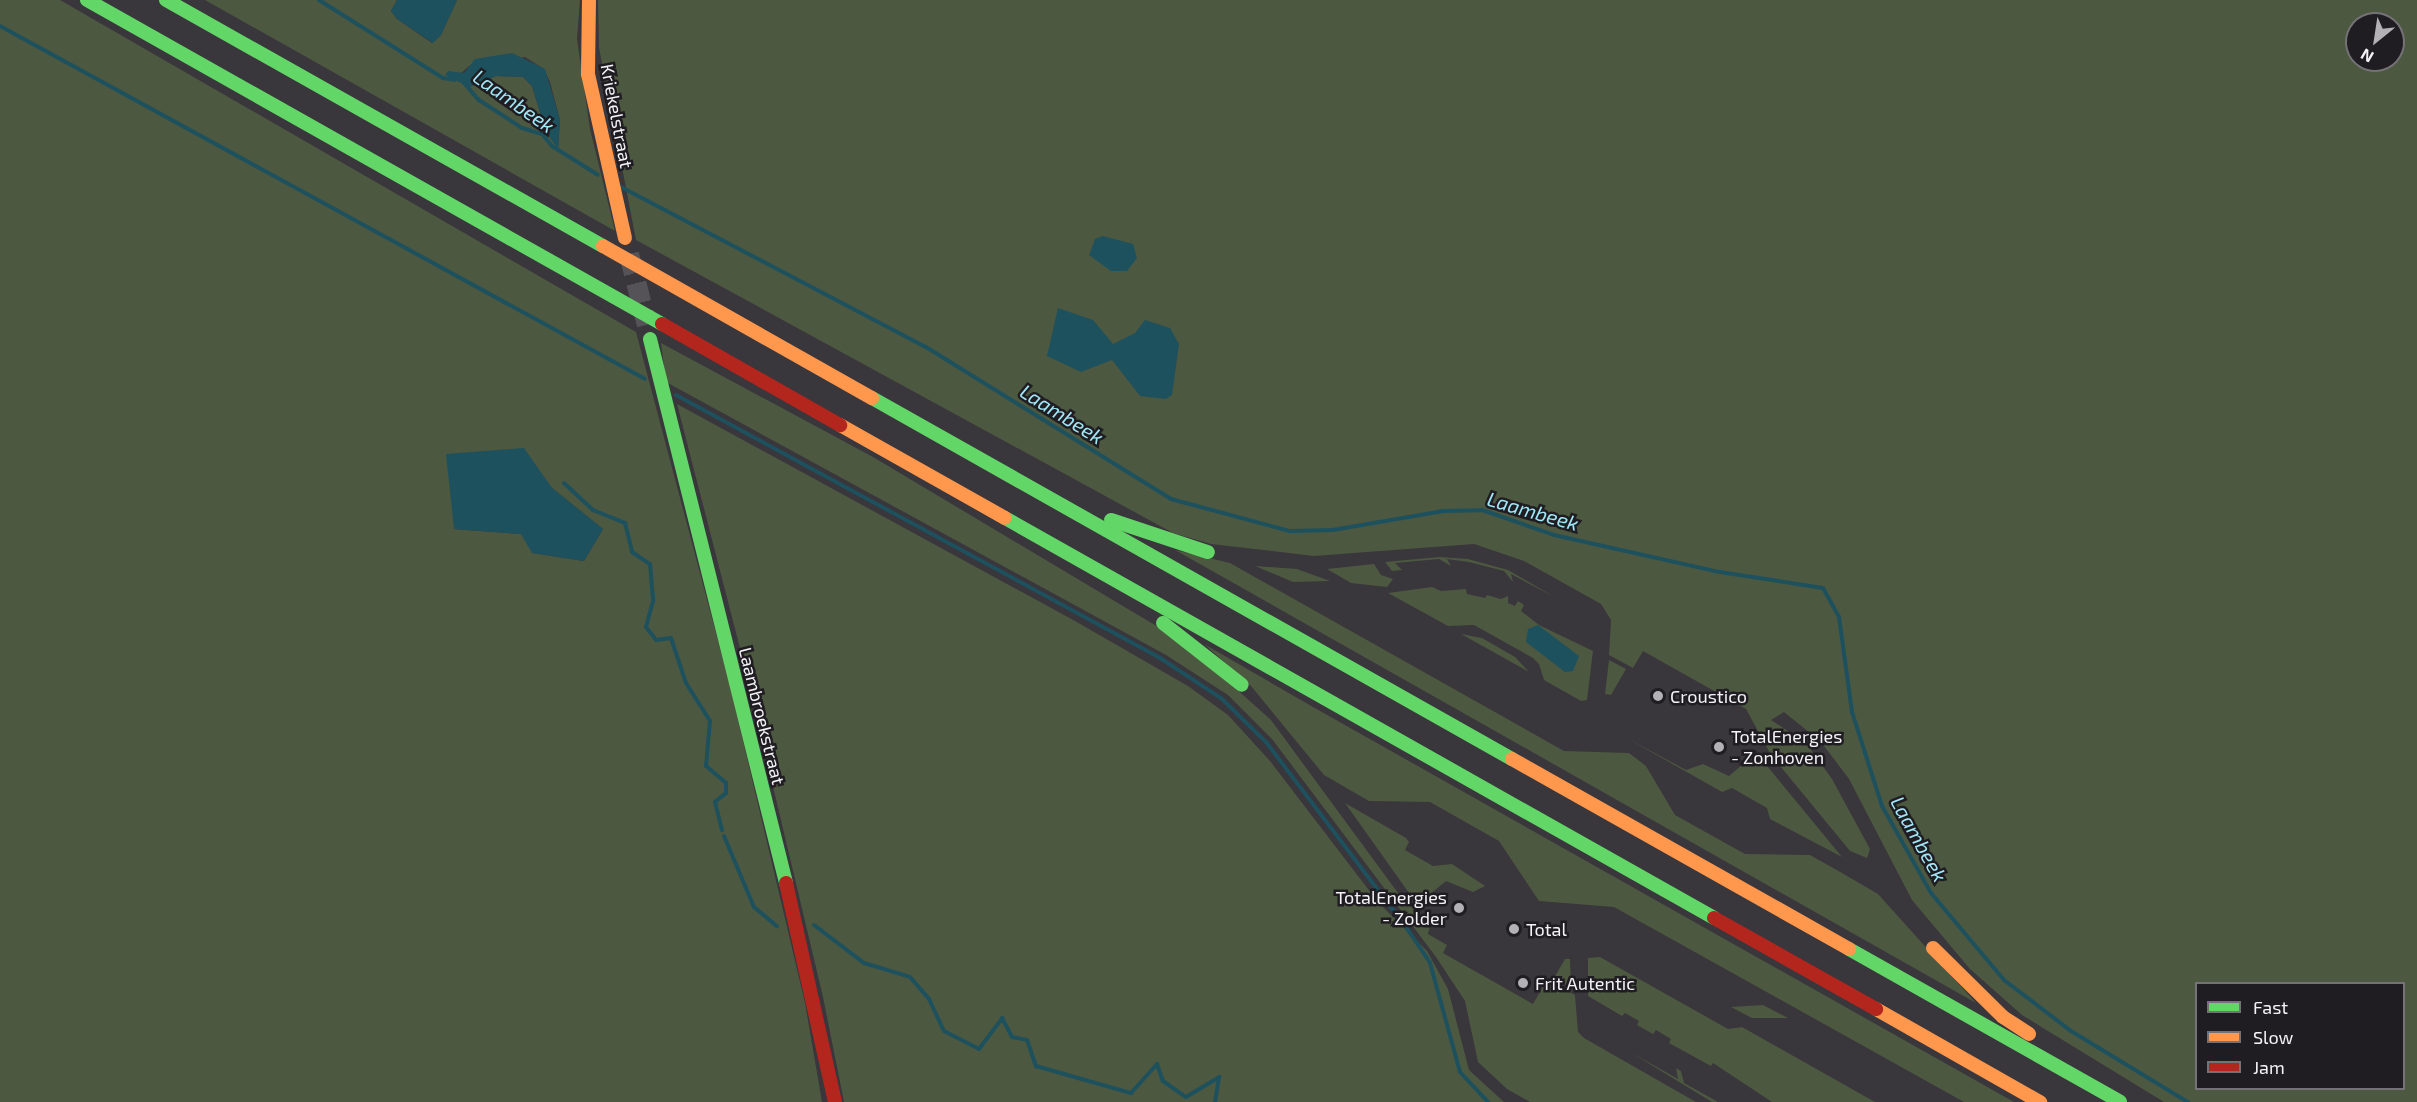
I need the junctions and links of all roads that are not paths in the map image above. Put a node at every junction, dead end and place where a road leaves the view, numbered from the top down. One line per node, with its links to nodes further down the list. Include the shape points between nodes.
1 (87, 0): 8 (main road)
2 (166, 0): 6 (main road)
3 (589, 0): 4 (main road, Kriekelstraat, via 588,74)
4 (625, 238)
5 (650, 339): 12 (main road, Laambroekstraat, via 811,983)
6 (1088, 521): 7 (main road, via 1112,520); 11 (main road)
7 (1208, 552)
8 (1089, 565): 9 (main road, via 1100,583 1198,647); 13 (main road)
9 (1242, 685)
10 (1933, 948): 11 (main road, via 2003,1017 2057,1053)
11 (2088, 1084): 14 (main road)
12 (835, 1102)
13 (2040, 1102)
14 (2120, 1102)

